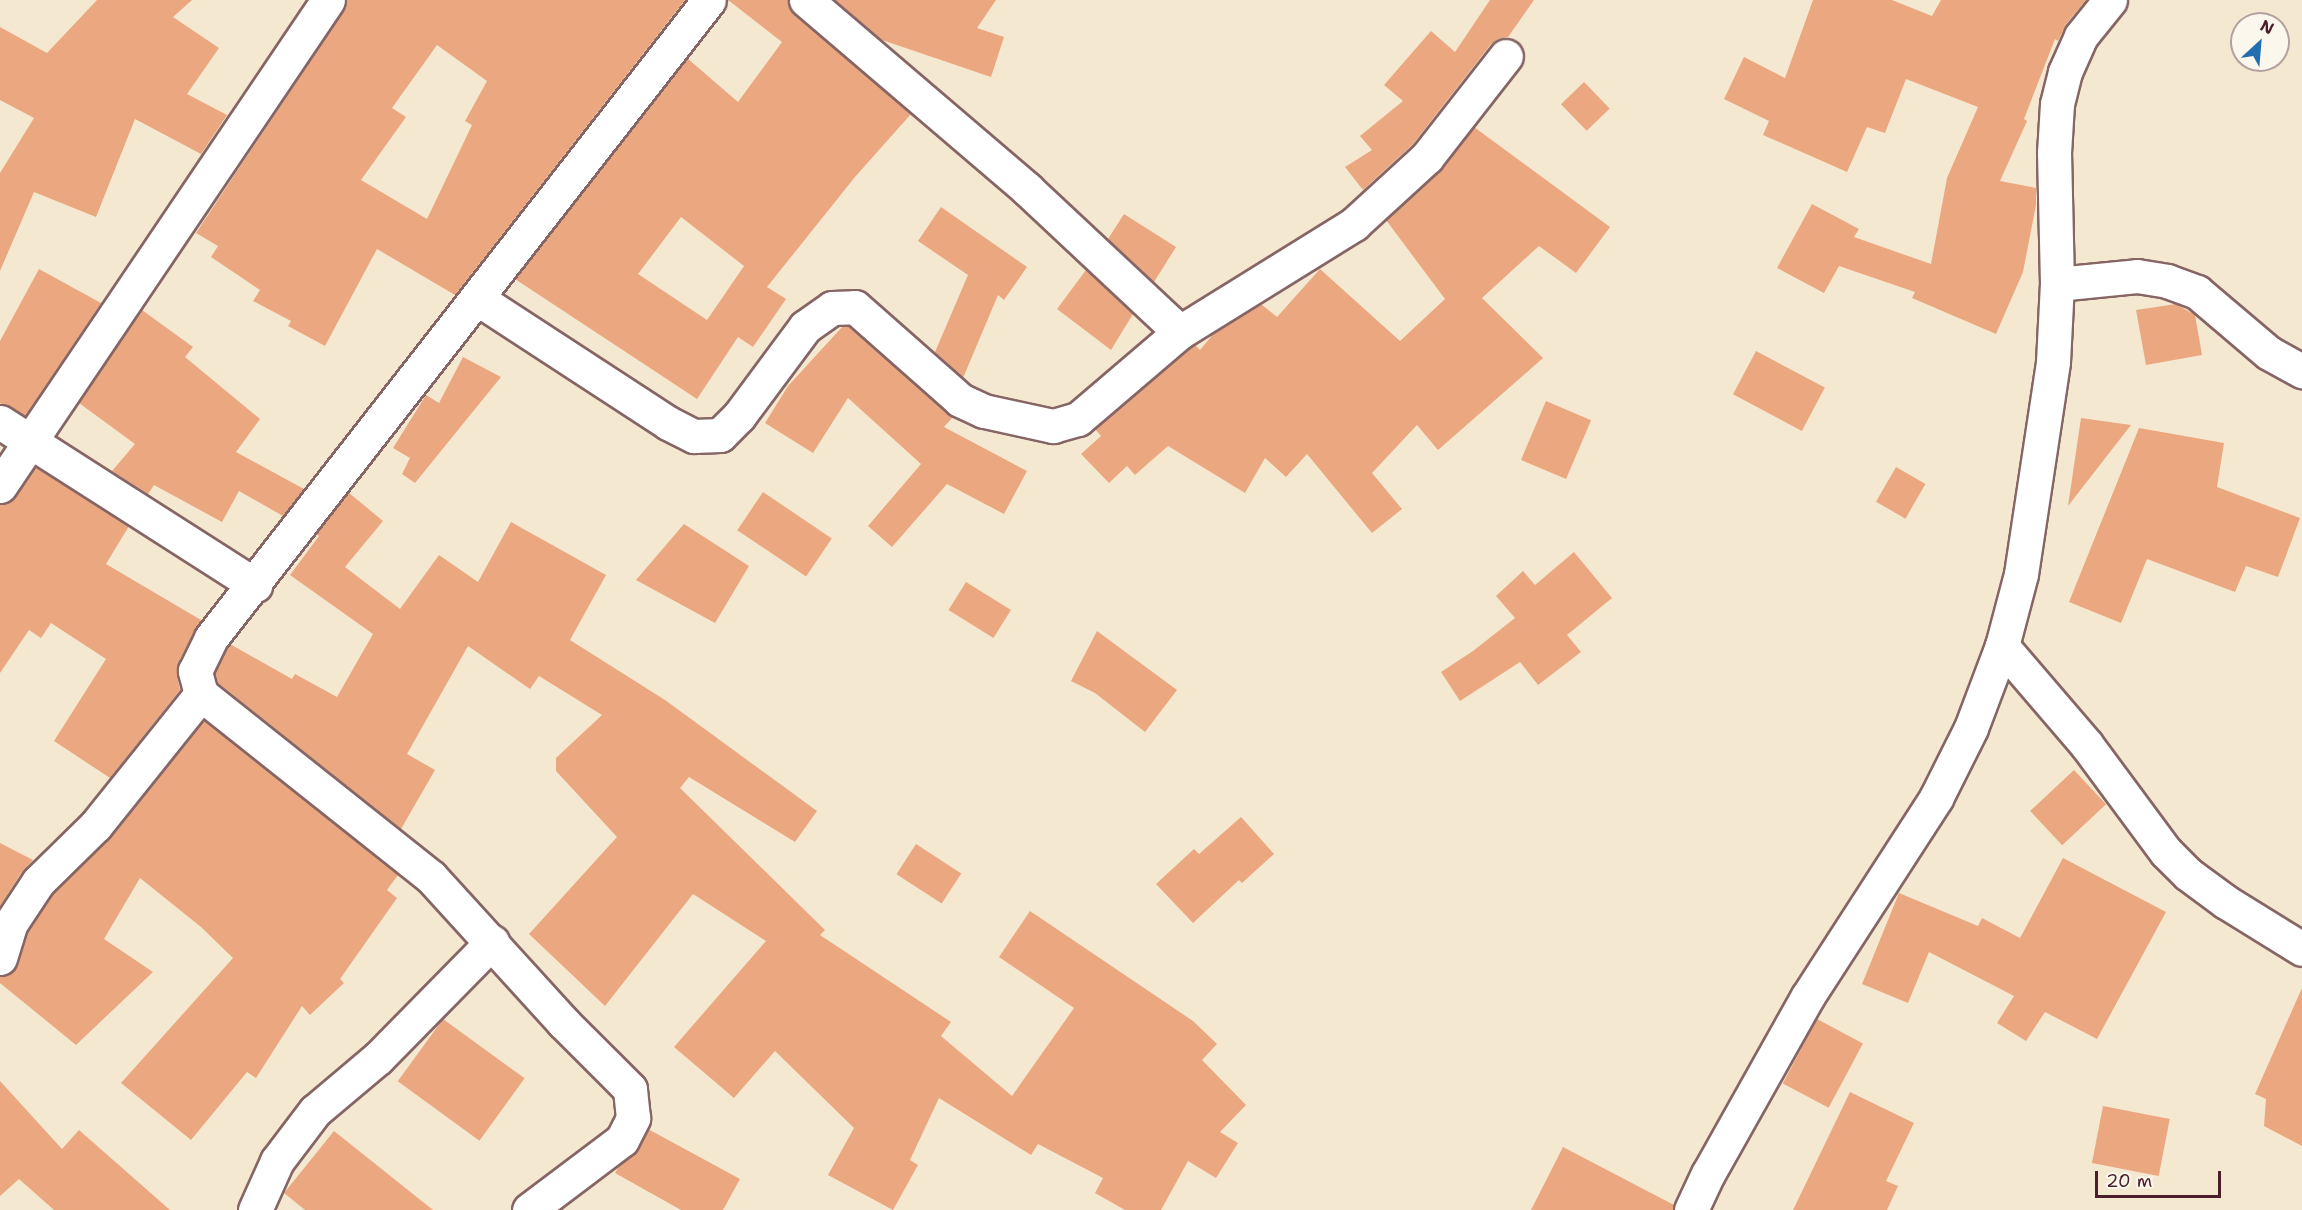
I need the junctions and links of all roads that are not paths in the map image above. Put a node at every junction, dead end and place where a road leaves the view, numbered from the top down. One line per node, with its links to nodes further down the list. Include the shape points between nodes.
1 (328, 0): 11 (street)
2 (709, 0): 7 (street)
3 (806, 0): 8 (street, via 1027,189)
4 (2110, 0): 6 (street, via 2081,36 2065,72 2057,104)
5 (1506, 56): 8 (street, via 1427,157 1354,224)
6 (2057, 284): 9 (street, via 2137,276 2167,281 2197,292 2269,353); 14 (street, via 2053,362 2021,574)
7 (478, 299): 8 (street, via 694,436 720,435 739,416 805,327 832,308 855,307 870,317 960,400 984,411 1053,426 1078,418); 13 (street)
8 (1180, 332)
9 (2302, 371)
10 (0, 422): 11 (street)
11 (29, 440): 12 (street); 13 (street)
12 (0, 486)
13 (255, 585): 15 (street, via 211,638 195,671)
14 (2002, 646): 17 (street, via 2086,744 2166,852 2226,902); 21 (street, via 1971,728 1936,798 1808,996)
15 (201, 694): 16 (street, via 431,877); 18 (street, via 96,825 38,882 11,924)
16 (492, 942): 19 (street, via 378,1058 315,1112 277,1161); 20 (street, via 630,1089 633,1118 622,1140)
17 (2302, 949)
18 (0, 958)
19 (255, 1210)
20 (529, 1210)
21 (1691, 1210)

